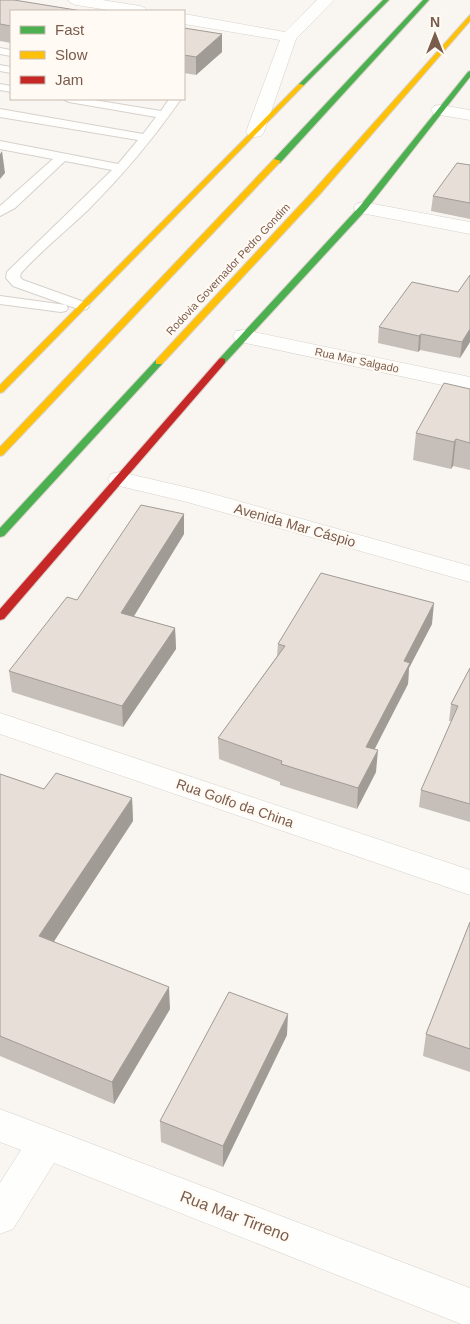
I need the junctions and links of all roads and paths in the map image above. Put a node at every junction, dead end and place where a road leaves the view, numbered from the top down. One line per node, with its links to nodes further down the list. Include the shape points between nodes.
1 (76, 0): 5 (street)
2 (326, 0): 8 (street)
3 (386, 0): 16 (main road)
4 (426, 0): 29 (main road)
5 (134, 10)
6 (470, 17): 31 (main road, Rodovia Governador Pedro Gondim, via 317,192)
7 (185, 19): 8 (street)
8 (289, 37): 16 (street)
9 (470, 73): 12 (main road)
10 (74, 100): 14 (lane)
11 (174, 100): 14 (lane)
12 (440, 110): 15 (street); 21 (main road)
13 (0, 113): 17 (lane)
14 (164, 115): 17 (lane)
15 (470, 115)
16 (255, 132): 25 (main road)
17 (145, 138): 20 (lane)
18 (0, 145): 19 (lane)
19 (62, 157): 20 (lane); 22 (lane)
20 (120, 168): 25 (lane, via 14,272 18,283)
21 (364, 208): 23 (street); 26 (main road)
22 (0, 212)
23 (470, 228)
24 (0, 300): 25 (lane)
25 (80, 308): 28 (main road)
26 (244, 336): 27 (street, Rua Mar Salgado); 30 (main road)
27 (470, 384)
28 (0, 390)
29 (0, 453)
30 (120, 480): 32 (street, Avenida Mar Cáspio, via 193,496); 33 (main road)
31 (0, 534)
32 (470, 574)
33 (35, 578): 34 (main road); 35 (main road)
34 (9, 588)
35 (0, 616)
36 (0, 723): 37 (street, Rua Golfo da China)
37 (470, 883)
38 (0, 1125): 39 (street, Rua Mar Tirreno)
39 (46, 1143): 40 (street); 41 (street, Rua Mar Tirreno)
40 (0, 1216)
41 (470, 1308)

